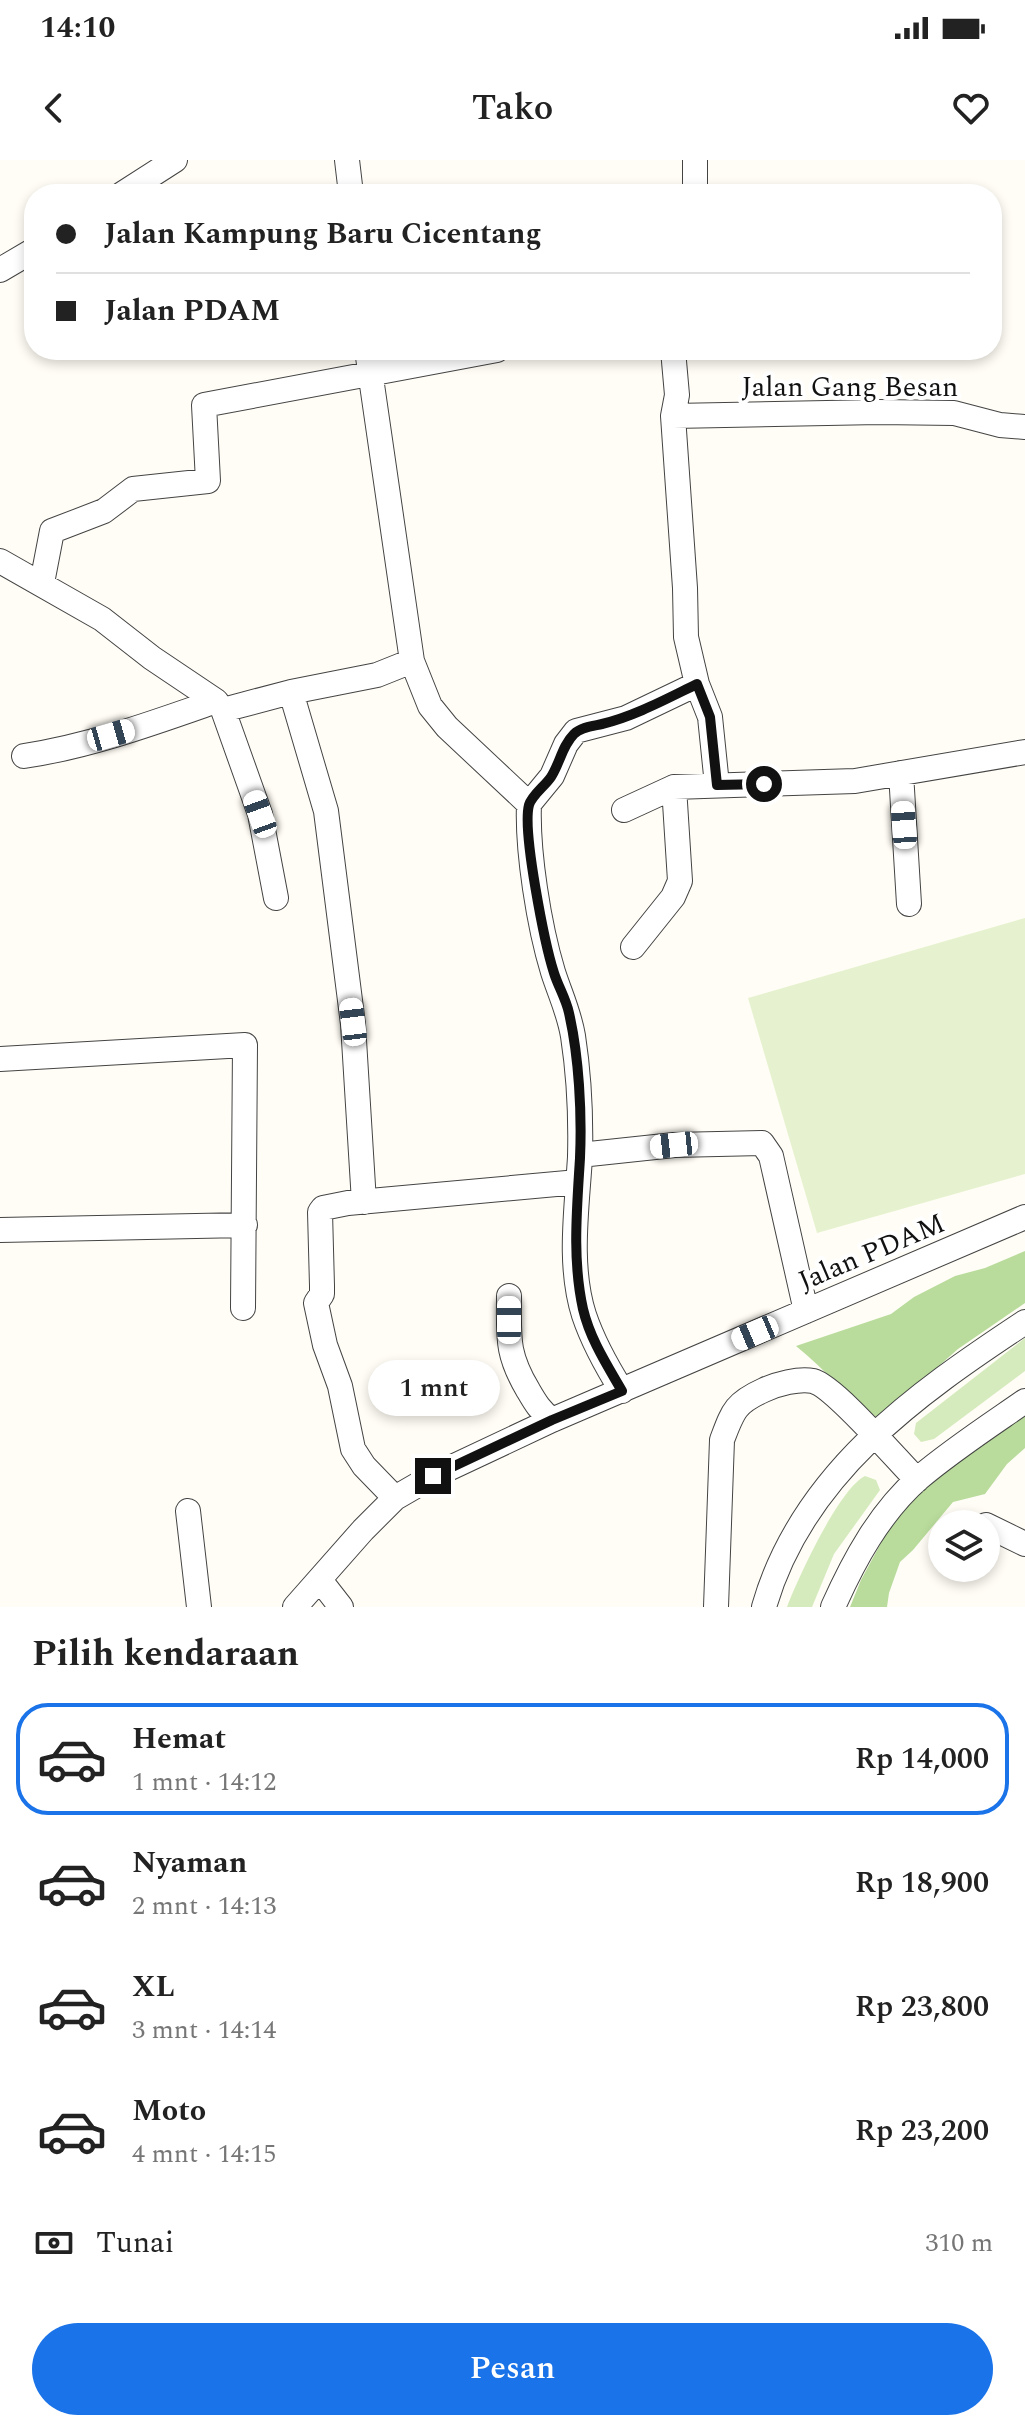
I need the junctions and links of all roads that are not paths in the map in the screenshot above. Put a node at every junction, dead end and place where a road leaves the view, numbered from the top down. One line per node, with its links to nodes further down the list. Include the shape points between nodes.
1 (175, 160): 4 (street)
2 (347, 160): 5 (street)
3 (695, 160): 6 (street)
4 (138, 184)
5 (350, 184)
6 (695, 184)
7 (24, 256): 8 (street)
8 (0, 270)
9 (390, 360): 11 (street)
10 (674, 360): 12 (street)
11 (368, 362): 15 (street, via 204,405 208,481 133,489 104,511 52,531); 16 (street)
12 (673, 416): 13 (street, Jalan Gang Besan, via 954,413); 17 (street, via 686,637)
13 (1025, 427)
14 (0, 561): 15 (street)
15 (42, 583): 19 (street, via 102,619)
16 (412, 661): 18 (street, via 377,675); 25 (street, via 430,706 447,727)
17 (697, 684): 23 (street, via 710,717); 25 (street, via 626,718 576,731 552,776)
18 (291, 692): 19 (street); 33 (street, via 326,811 353,1024)
19 (219, 705): 21 (street); 27 (street, via 260,814)
20 (1025, 752): 22 (street)
21 (24, 756)
22 (901, 773): 23 (street, via 855,781); 28 (street)
23 (717, 785): 24 (street)
24 (674, 787): 26 (street); 29 (street, via 680,881)
25 (529, 804): 31 (street, via 533,870 574,1040)
26 (624, 810)
27 (276, 898)
28 (909, 904)
29 (633, 947)
30 (0, 1059): 35 (street, via 245,1045)
31 (580, 1155): 32 (street); 39 (street, via 762,1143 771,1156)
32 (578, 1182): 33 (street); 41 (street, via 578,1280 584,1313)
33 (364, 1202): 46 (street, via 320,1212 322,1286 316,1303 353,1449)
34 (1025, 1217): 39 (street, Jalan PDAM)
35 (245, 1225): 36 (street); 38 (street)
36 (0, 1230)
37 (509, 1296): 43 (street, via 513,1365 540,1411)
38 (243, 1308)
39 (806, 1311): 41 (street, Jalan PDAM)
40 (1025, 1322): 44 (street)
41 (622, 1391): 43 (street, Jalan PDAM)
42 (1025, 1401): 45 (street)
43 (552, 1420): 46 (street, Jalan PDAM)
44 (872, 1435): 45 (street); 54 (street, via 843,1401 814,1381 776,1384 742,1400 722,1440); 55 (street, via 788,1544)
45 (917, 1480): 56 (street, via 880,1521)
46 (395, 1498): 50 (street, Jalan PDAM)
47 (188, 1511): 51 (street)
48 (1000, 1532): 49 (street)
49 (1025, 1544)
50 (320, 1580): 52 (street, Jalan PDAM); 53 (street)
51 (199, 1607)
52 (295, 1607)
53 (341, 1607)
54 (716, 1607)
55 (764, 1607)
56 (833, 1607)

